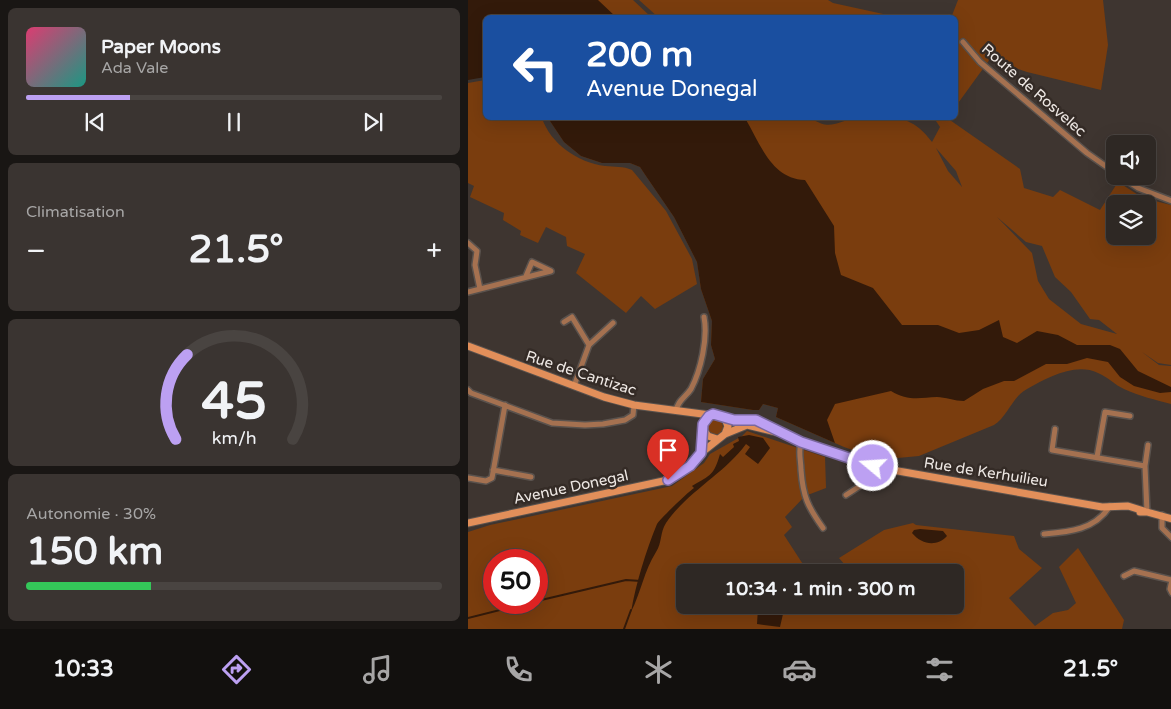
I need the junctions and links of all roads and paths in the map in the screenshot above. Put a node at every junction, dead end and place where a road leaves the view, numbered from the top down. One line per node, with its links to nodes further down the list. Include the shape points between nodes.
1 (963, 42): 2 (street, Route de Rosvelec, via 980,62)
2 (1106, 166)
3 (1134, 185): 4 (street)
4 (1172, 201)
5 (468, 243): 7 (street, via 476,252 474,265)
6 (526, 276): 7 (street)
7 (480, 289): 8 (street)
8 (468, 292)
9 (704, 317): 18 (street, via 706,330 696,375)
10 (564, 322): 12 (street, via 572,317)
11 (613, 323): 12 (street)
12 (589, 345): 14 (street)
13 (468, 346): 14 (main road, Rue de Cantizac)
14 (574, 386): 17 (main road, Rue de Cantizac)
15 (468, 390): 16 (street)
16 (505, 405): 17 (street, via 552,423 585,426 625,420 633,415); 34 (street)
17 (634, 406): 18 (main road, Rue de Cantizac)
18 (676, 411): 19 (main road, Rue de Cantizac)
19 (689, 413): 20 (main road, Rue de Cantizac); 24 (main road)
20 (713, 414): 21 (main road); 24 (main road, via 705,419)
21 (722, 416): 25 (main road, via 727,422); 26 (main road, Rue de Kerhuilieu, via 756,420)
22 (1130, 416): 31 (street, via 1105,412)
23 (1055, 429): 31 (street, via 1052,450)
24 (704, 430): 27 (main road); 30 (main road)
25 (726, 434): 26 (main road, Rue de Kerhuilieu, via 747,425); 27 (main road)
26 (780, 434): 28 (main road, Rue de Kerhuilieu)
27 (717, 439): 30 (main road, Avenue Donegal)
28 (801, 442): 33 (main road, Rue de Kerhuilieu); 42 (street, via 802,491)
29 (1148, 445): 32 (street)
30 (701, 453): 41 (main road, Avenue Donegal, via 690,466 668,480)
31 (1097, 457): 32 (street)
32 (1145, 466): 39 (street)
33 (881, 468): 37 (street, via 877,476); 38 (main road, Rue de Kerhuilieu, via 1089,500)
34 (493, 470): 35 (street); 36 (street, via 492,478 486,481)
35 (531, 477)
36 (468, 478)
37 (846, 496)
38 (1108, 506): 39 (main road, Rue de Kerhuilieu, via 1128,506); 43 (street, via 1104,515 1078,531)
39 (1146, 511): 40 (main road)
40 (1168, 516): 44 (street, via 1162,528)
41 (468, 523)
42 (823, 528)
43 (1044, 534)
44 (1172, 538)
45 (1124, 576): 46 (street, via 1134,571)
46 (1172, 580): 47 (street)
47 (1172, 593)

